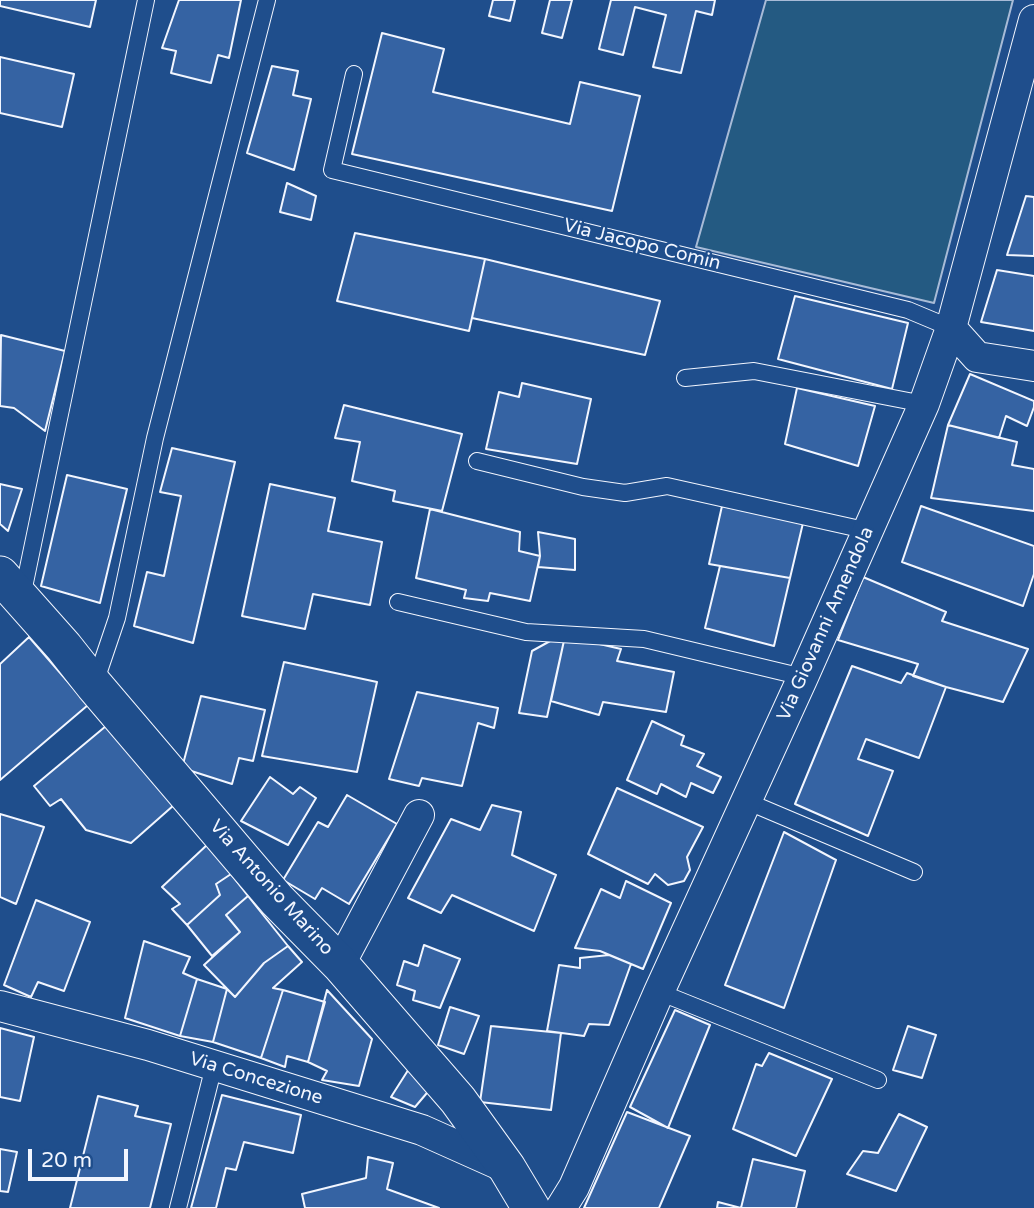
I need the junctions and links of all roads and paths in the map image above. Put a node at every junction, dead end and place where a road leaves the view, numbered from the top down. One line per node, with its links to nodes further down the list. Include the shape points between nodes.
1 (146, 0): 11 (lane)
2 (267, 0): 14 (lane, via 155,439 117,618)
3 (1034, 20): 5 (street, Via Giovanni Amendola)
4 (354, 74): 5 (lane, Via Jacopo Comin, via 332,170 908,310)
5 (951, 328): 6 (street, Via Jacopo Comin, via 977,357); 8 (street, Via Giovanni Amendola)
6 (1034, 366)
7 (685, 378): 8 (lane, via 754,371)
8 (924, 404): 10 (street, Via Giovanni Amendola)
9 (477, 461): 10 (lane, via 583,488 625,493 667,486)
10 (869, 531): 13 (street, Via Giovanni Amendola)
11 (11, 587): 14 (street, Via Antonio Marino)
12 (398, 603): 13 (lane, via 526,632 645,639)
13 (803, 677): 15 (street, Via Giovanni Amendola)
14 (94, 685): 18 (street, Via Antonio Marino, via 277,900)
15 (746, 802): 17 (lane); 19 (street, Via Giovanni Amendola)
16 (419, 816): 18 (street)
17 (914, 872)
18 (340, 964): 23 (street, Via Antonio Marino, via 458,1100)
19 (659, 992): 22 (lane); 26 (street, Via Giovanni Amendola)
20 (0, 1006): 21 (street, Via Concezione)
21 (214, 1066): 23 (street, Via Concezione, via 422,1130); 24 (lane)
22 (878, 1080)
23 (507, 1168): 25 (street, Via Antonio Marino)
24 (177, 1208)
25 (531, 1208)
26 (561, 1208)

